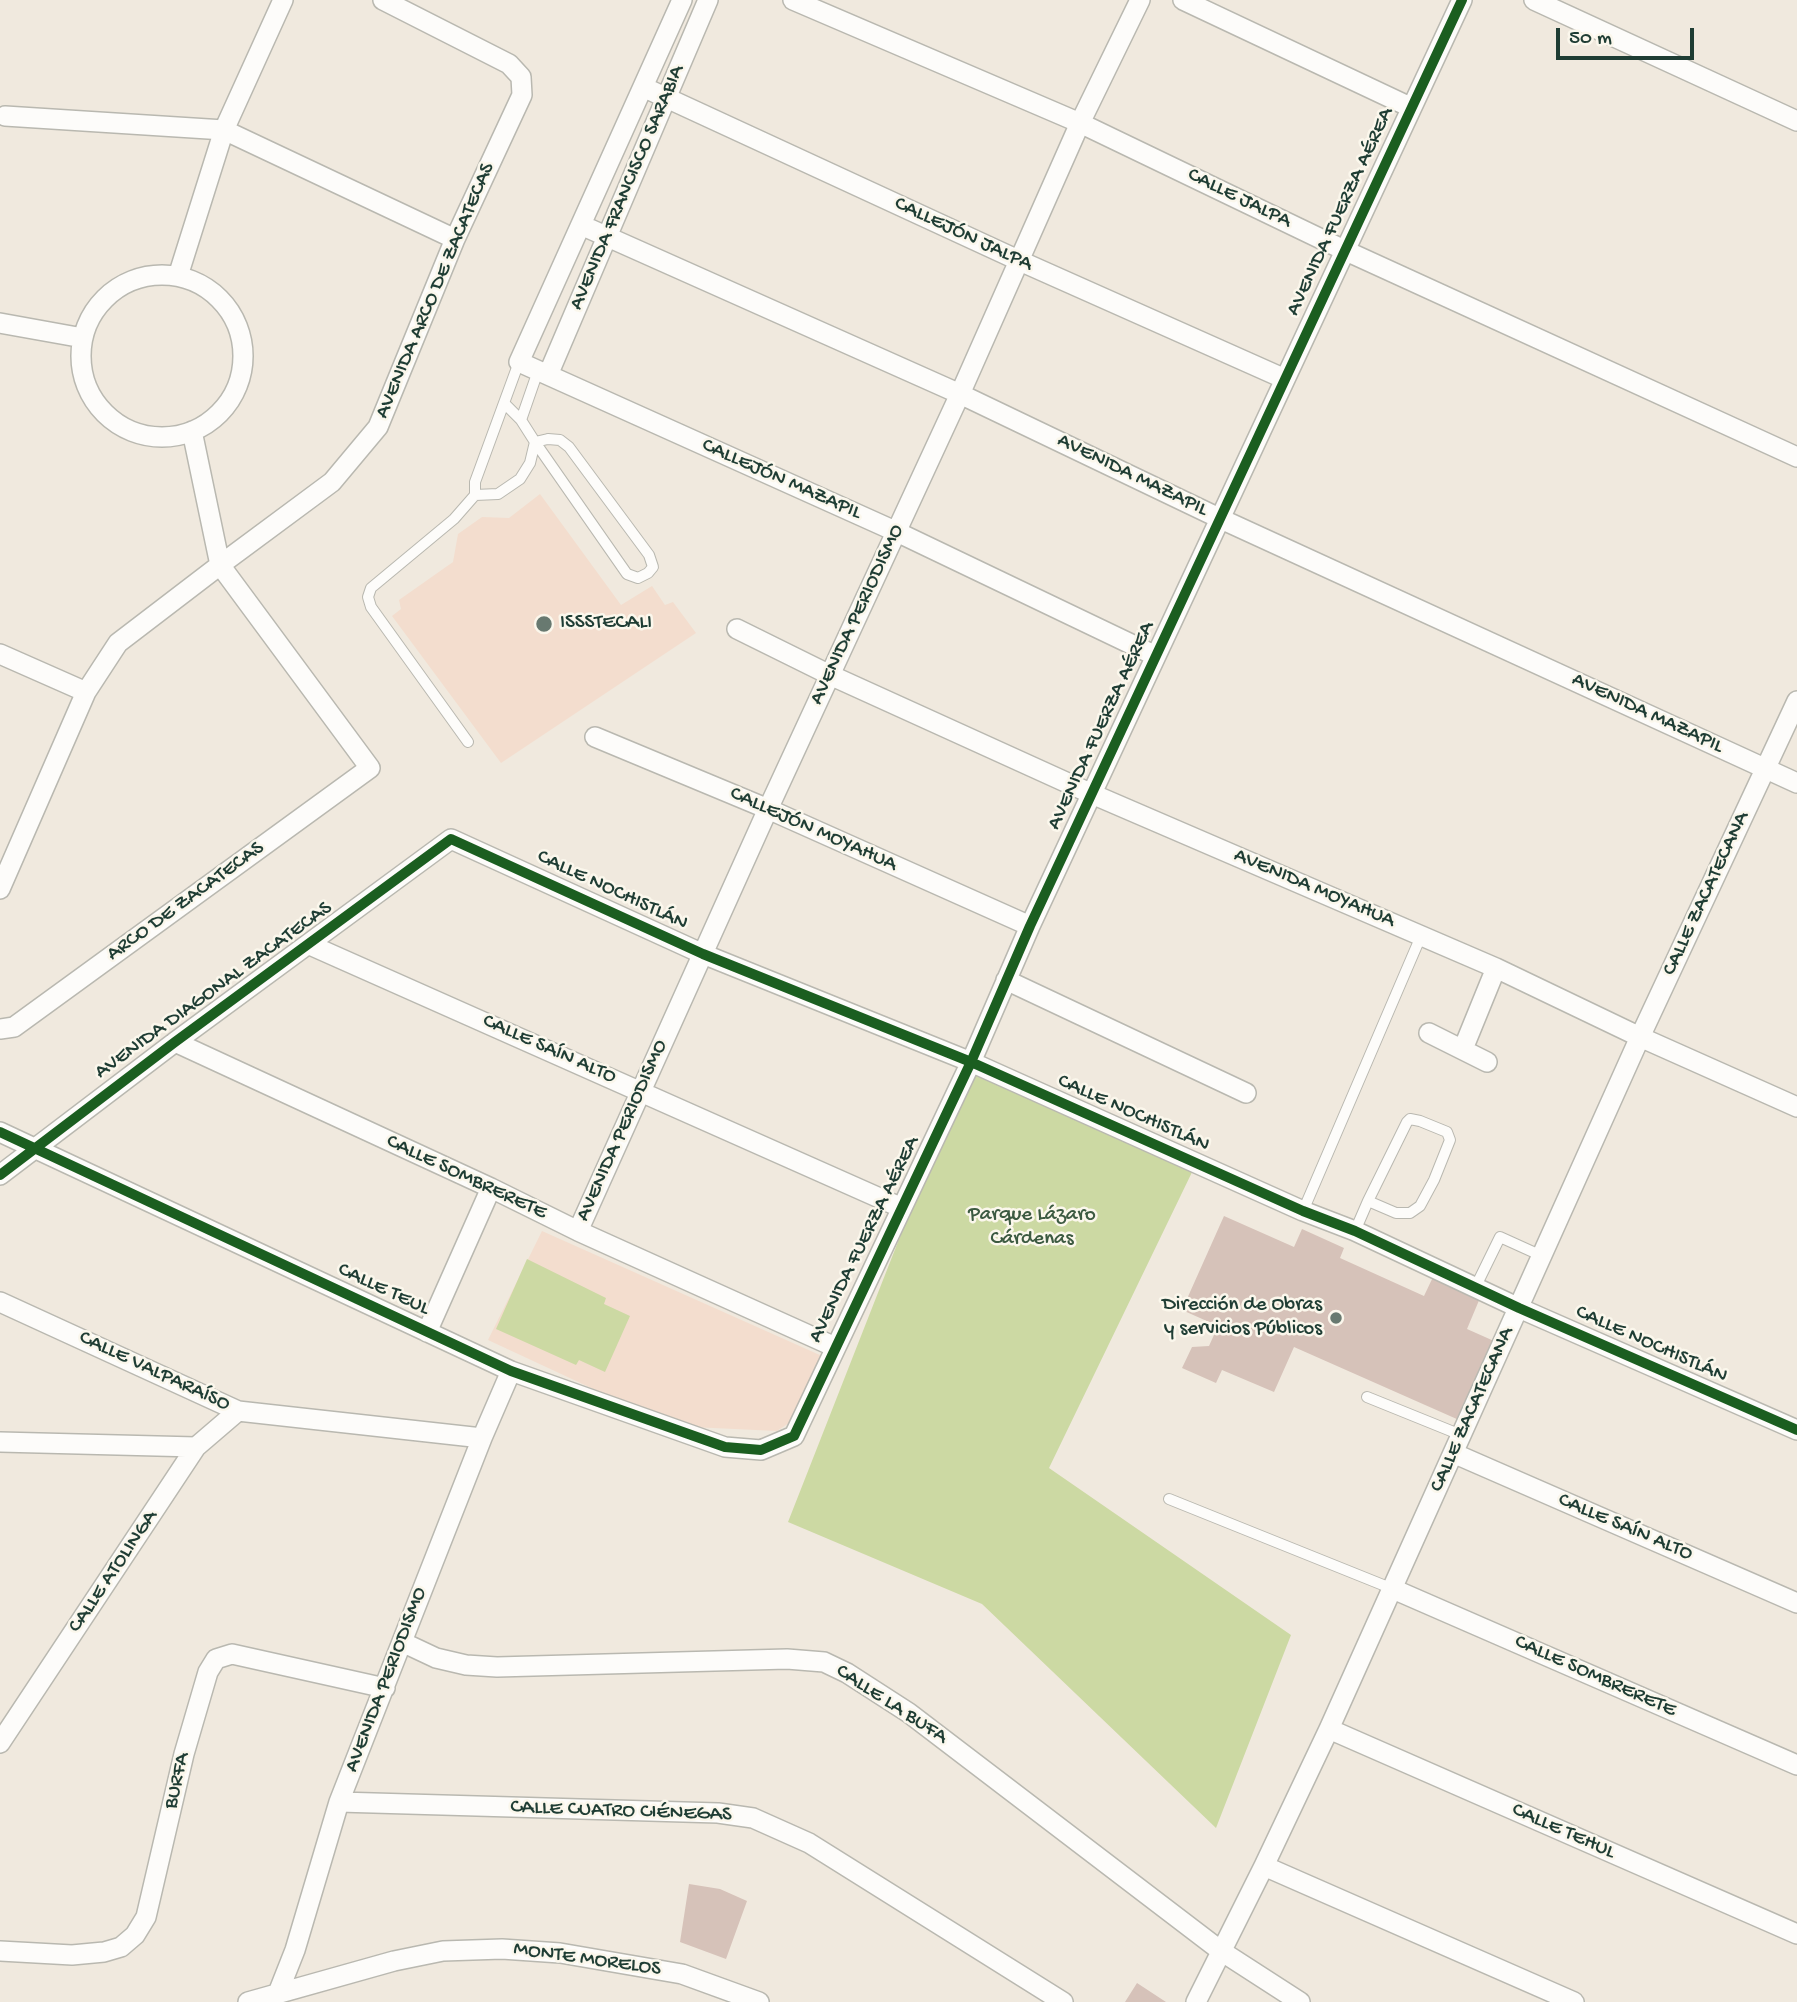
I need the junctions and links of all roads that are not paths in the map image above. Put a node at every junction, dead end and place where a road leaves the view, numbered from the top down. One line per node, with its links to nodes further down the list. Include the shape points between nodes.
1 (283, 0): 16 (street)
2 (383, 0): 19 (street, AVENIDA ARCO DE ZACATECAS, via 509,64 521,77 522,95)
3 (682, 0): 10 (street, AVENIDA FRANCISCO SARABIA)
4 (708, 0): 11 (street, AVENIDA FRANCISCO SARABIA)
5 (793, 0): 15 (street, CALLE JALPA)
6 (1140, 0): 15 (street, AVENIDA PERIODISMO)
7 (1183, 0): 12 (street)
8 (1462, 0): 12 (street, AVENIDA FUERZA AÉREA)
9 (1534, 0): 14 (street)
10 (643, 87): 11 (street, CALLEJÓN JALPA); 17 (street, AVENIDA FRANCISCO SARABIA)
11 (666, 98): 18 (street, AVENIDA FRANCISCO SARABIA); 21 (street, CALLEJÓN JALPA)
12 (1410, 107): 20 (street, AVENIDA FUERZA AÉREA)
13 (5, 116): 16 (street)
14 (1797, 121)
15 (1080, 123): 20 (street, CALLE JALPA); 21 (street, AVENIDA PERIODISMO)
16 (224, 130): 19 (street); 22 (street)
17 (581, 225): 18 (street, AVENIDA MAZAPIL); 25 (street, AVENIDA FRANCISCO SARABIA)
18 (607, 237): 26 (street, AVENIDA FRANCISCO SARABIA); 28 (street, AVENIDA MAZAPIL)
19 (455, 239): 37 (street, AVENIDA ARCO DE ZACATECAS, via 378,427 332,482)
20 (1344, 250): 27 (street, AVENIDA FUERZA AÉREA); 33 (street, CALLE JALPA)
21 (1020, 261): 27 (street, CALLEJÓN JALPA); 28 (street, AVENIDA PERIODISMO)
22 (178, 276): 24 (street, via 153,275 108,295 92,315); 31 (street, via 202,285 223,301 237,323 243,348 242,374 232,398 215,418)
23 (0, 323): 24 (street)
24 (83, 338): 31 (street, via 81,363 87,387 100,409 142,435 168,437)
25 (519, 362): 26 (street, CALLEJÓN MAZAPIL); 29 (lane)
26 (543, 373): 30 (lane); 36 (street, CALLEJÓN MAZAPIL)
27 (1286, 379): 35 (street, AVENIDA FUERZA AÉREA)
28 (960, 394): 35 (street, AVENIDA MAZAPIL); 36 (street, AVENIDA PERIODISMO)
29 (503, 403): 30 (lane); 34 (lane, via 475,482)
30 (521, 421): 32 (lane)
31 (192, 431): 37 (street)
32 (535, 442): 32 (lane, via 627,574 638,578 648,573 653,566 649,555 569,447 560,440); 34 (lane, via 520,479 498,494)
33 (1797, 457)
34 (475, 495): 45 (lane, via 454,519 371,588 368,597)
35 (1221, 519): 40 (street, AVENIDA FUERZA AÉREA); 46 (street, AVENIDA MAZAPIL)
36 (897, 532): 40 (street, CALLEJÓN MAZAPIL); 41 (street, AVENIDA PERIODISMO)
37 (220, 565): 42 (street, via 118,643); 59 (street, ARCO DE ZACATECAS, via 370,768 13,1027)
38 (737, 628): 41 (street, AVENIDA MOYAHUA)
39 (0, 654): 42 (street)
40 (1156, 656): 48 (street, AVENIDA FUERZA AÉREA)
41 (830, 675): 48 (street, AVENIDA MOYAHUA); 49 (street, AVENIDA PERIODISMO)
42 (86, 692): 51 (street)
43 (1797, 701): 46 (street, CALLE ZACATECANA)
44 (595, 737): 49 (street, CALLEJÓN MOYAHUA)
45 (468, 742)
46 (1766, 769): 47 (street, AVENIDA MAZAPIL); 61 (street, CALLE ZACATECANA)
47 (1797, 783)
48 (1092, 794): 53 (street, AVENIDA FUERZA AÉREA); 54 (street, AVENIDA MOYAHUA)
49 (768, 809): 53 (street, CALLEJÓN MOYAHUA); 56 (street, AVENIDA PERIODISMO)
50 (451, 839): 55 (street, AVENIDA DIAGONAL ZACATECAS); 56 (street, CALLE NOCHISTLÁN)
51 (7, 851): 52 (street)
52 (0, 889)
53 (1030, 926): 58 (street, AVENIDA FUERZA AÉREA)
54 (1421, 936): 57 (street, AVENIDA MOYAHUA); 75 (lane)
55 (310, 945): 62 (street, AVENIDA DIAGONAL ZACATECAS); 66 (street, CALLE SAÍN ALTO)
56 (703, 954): 64 (street, CALLE NOCHISTLÁN); 66 (street, AVENIDA PERIODISMO)
57 (1496, 968): 61 (street, AVENIDA MOYAHUA); 63 (street)
58 (1006, 980): 64 (street, AVENIDA FUERZA AÉREA); 67 (street)
59 (0, 1029)
60 (1430, 1033): 63 (street)
61 (1640, 1037): 68 (street, AVENIDA MOYAHUA); 78 (street, CALLE ZACATECANA)
62 (174, 1042): 70 (street, AVENIDA DIAGONAL ZACATECAS); 72 (street, CALLE SOMBRERETE)
63 (1463, 1049): 65 (street)
64 (971, 1062): 74 (street, AVENIDA FUERZA AÉREA); 75 (street, CALLE NOCHISTLÁN)
65 (1487, 1062)
66 (641, 1090): 74 (street, CALLE SAÍN ALTO); 76 (street, AVENIDA PERIODISMO)
67 (1246, 1093)
68 (1797, 1107)
69 (0, 1132): 70 (street, CALLE TEUL)
70 (36, 1148): 71 (street, AVENIDA DIAGONAL ZACATECAS); 82 (street, CALLE TEUL)
71 (0, 1175)
72 (491, 1188): 76 (street, CALLE SOMBRERETE); 82 (street)
73 (1367, 1201): 73 (lane, via 1410,1119 1447,1132 1450,1140 1420,1206 1410,1213 1396,1213); 77 (lane)
74 (902, 1208): 83 (street, AVENIDA FUERZA AÉREA)
75 (1303, 1211): 77 (street, CALLE NOCHISTLÁN)
76 (578, 1231): 83 (street, CALLE SOMBRERETE)
77 (1355, 1231): 79 (street, CALLE NOCHISTLÁN)
78 (1542, 1256): 79 (lane, via 1500,1237); 81 (street, CALLE ZACATECANA)
79 (1475, 1288): 81 (street, CALLE NOCHISTLÁN)
80 (0, 1302): 86 (street, CALLE VALPARAÍSO)
81 (1519, 1308): 87 (street, CALLE NOCHISTLÁN); 88 (street, CALLE ZACATECANA)
82 (427, 1332): 84 (street, CALLE TEUL)
83 (835, 1346): 92 (street, AVENIDA FUERZA AÉREA, via 794,1436)
84 (511, 1371): 89 (street, AVENIDA PERIODISMO); 92 (street, CALLE TEUL, via 724,1447)
85 (1367, 1398): 88 (lane)
86 (238, 1411): 89 (street, CALLE VALPARAÍSO); 90 (street, CALLE ATOLINGA)
87 (1797, 1430)
88 (1461, 1435): 93 (street, CALLE ZACATECANA)
89 (482, 1438): 97 (street, AVENIDA PERIODISMO)
90 (196, 1447): 91 (street); 100 (street, CALLE ATOLINGA)
91 (2, 1448)
92 (761, 1450)
93 (1453, 1453): 95 (street, CALLE ZACATECANA); 96 (street, CALLE SAÍN ALTO)
94 (1169, 1499): 95 (lane)
95 (1393, 1589): 99 (street, CALLE ZACATECANA); 101 (street, CALLE SOMBRERETE)
96 (1797, 1603)
97 (402, 1642): 98 (street, AVENIDA PERIODISMO); 106 (street, CALLE LA BUFA, via 436,1658 497,1667 787,1659 824,1662 909,1713)
98 (385, 1688): 102 (street, AVENIDA PERIODISMO); 105 (street, BURFA, via 232,1654 216,1659 184,1754 146,1917 135,1935 121,1947 104,1952)
99 (1329, 1729): 103 (street, CALLE ZACATECANA); 104 (street, CALLE TEHUL)
100 (0, 1743)
101 (1797, 1765)
102 (339, 1802): 107 (street, AVENIDA PERIODISMO); 110 (street, CALLE CUATRO CIÉNEGAS, via 718,1812 753,1818 808,1843)
103 (1264, 1866): 106 (street, CALLE ZACATECANA); 113 (street)
104 (1797, 1934)
105 (0, 1951)
106 (1221, 1951): 111 (street, CALLE ZACATECANA); 112 (street, CALLE LA BUFA)
107 (278, 1993): 108 (street, MONTE MORELOS); 109 (street, MONTE MORELOS, via 443,1951 502,1949 560,1953 682,1974)
108 (248, 2002)
109 (759, 2002)
110 (1063, 2002)
111 (1196, 2002)
112 (1300, 2002)
113 (1574, 2002)

